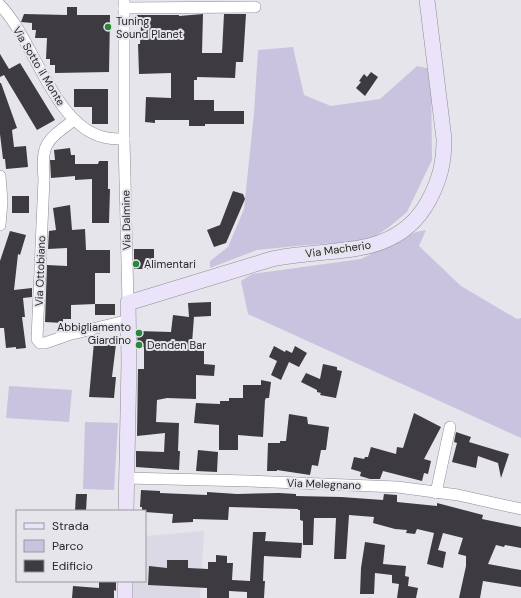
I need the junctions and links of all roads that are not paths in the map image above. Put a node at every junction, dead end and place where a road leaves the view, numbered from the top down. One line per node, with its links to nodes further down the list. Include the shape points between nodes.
1 (427, 0): 9 (street, Via Macherio, via 444,154 440,174 431,195 409,226 393,237 370,246 272,259)
2 (124, 4): 4 (street); 6 (street, Via Dalmine)
3 (0, 5): 5 (street, Via Sotto il Monte, via 16,27 60,103)
4 (255, 7)
5 (74, 120): 6 (street, Via Sotto il Monte, via 99,136); 10 (street, Via Ottobiano, via 50,141 43,156 37,339 45,343)
6 (124, 139): 9 (street, Via Dalmine)
7 (0, 176): 8 (street)
8 (0, 225)
9 (128, 303): 10 (street, Via Dalmine)
10 (129, 320): 12 (street, Via Dalmine)
11 (450, 427): 13 (street)
12 (126, 478): 13 (street, Via Melegnano, via 388,486); 15 (street, Via Dalmine)
13 (436, 493): 14 (street, Via Melegnano, via 475,498)
14 (521, 509)
15 (126, 510)
16 (125, 582): 17 (street)
17 (125, 598)

